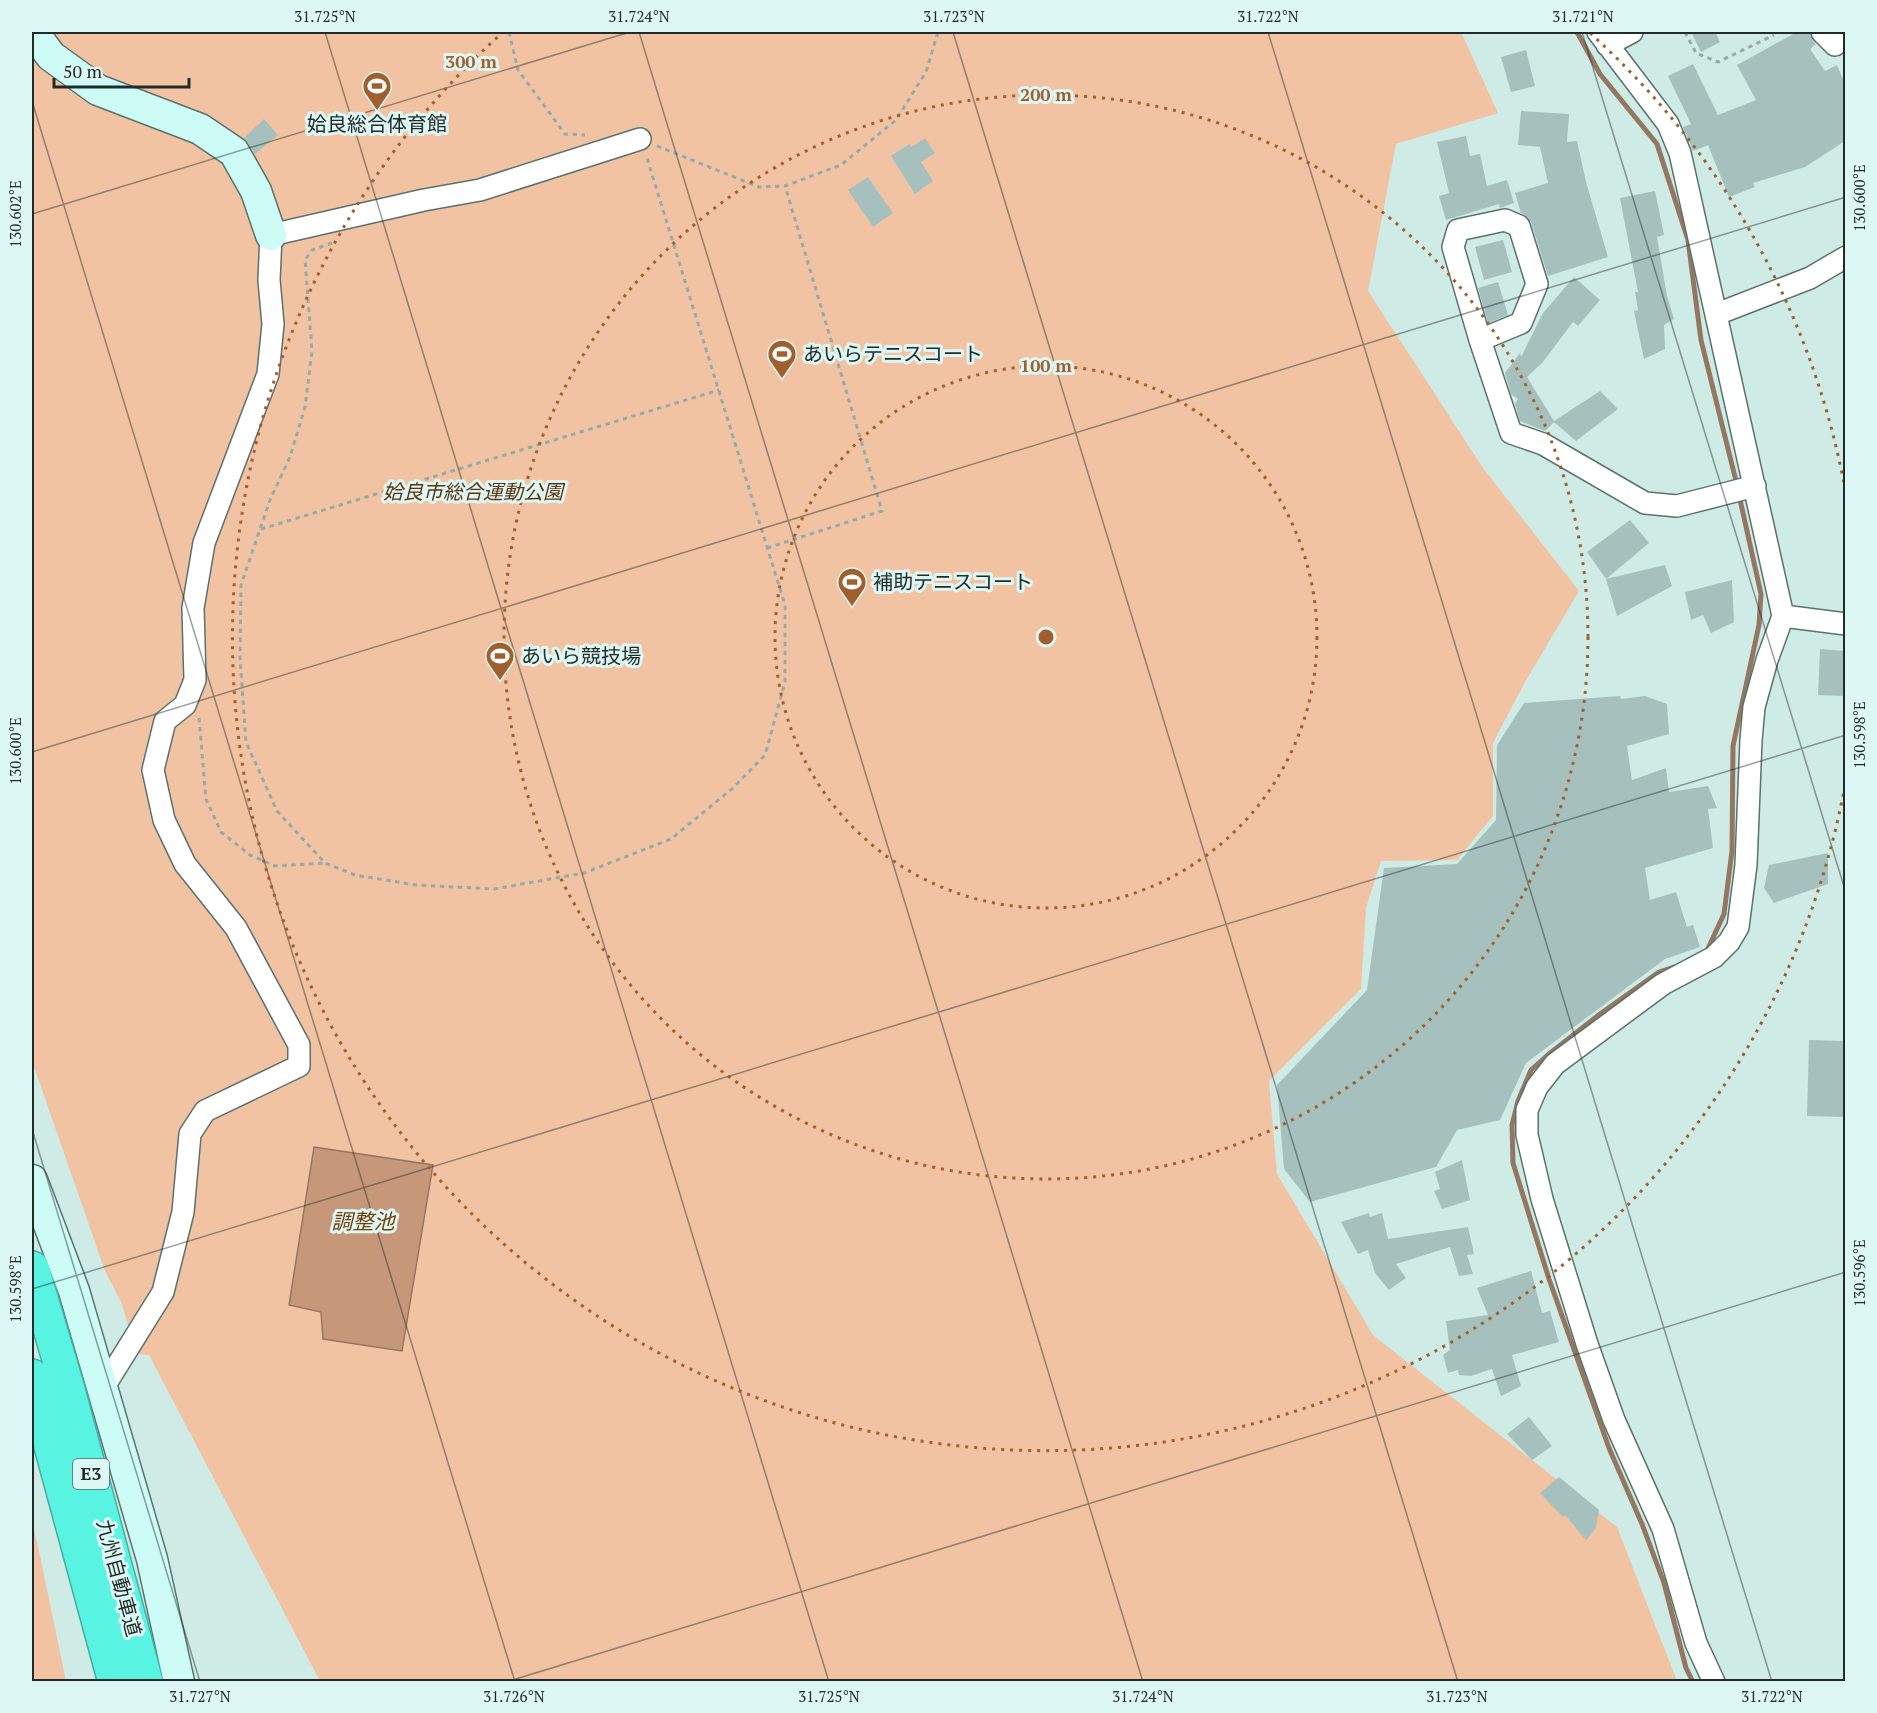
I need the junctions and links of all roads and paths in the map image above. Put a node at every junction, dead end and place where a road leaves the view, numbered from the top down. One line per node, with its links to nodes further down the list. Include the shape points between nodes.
1 (33, 32): 11 (street, via 51,56 98,90 200,129 234,152 256,191)
2 (509, 32): 8 (path, via 518,70 565,134)
3 (938, 32): 10 (path, via 926,72 896,120 841,165)
4 (1632, 32): 7 (street)
5 (1685, 32): 6 (path, via 1696,53 1719,62)
6 (1774, 35)
7 (1603, 38): 14 (street, via 1668,124 1680,153)
8 (586, 135)
9 (640, 139): 10 (path, via 759,187); 11 (street, via 480,190); 16 (path)
10 (784, 186): 19 (path, via 882,511)
11 (271, 235): 27 (street, via 269,280 273,324 268,374 204,543 193,608 195,680 185,705 165,721 153,770 164,820 185,864 236,928 299,1045 299,1066 205,1111 190,1134 183,1212 163,1292)
12 (334, 242): 18 (path, via 312,250 305,260 312,351 305,407)
13 (1845, 256): 14 (street, via 1810,278)
14 (1717, 314): 17 (street)
15 (1480, 340): 15 (street, via 1453,247 1458,230 1505,220 1519,226 1537,284 1521,323); 17 (street, via 1511,433 1543,444 1645,503 1677,506)
16 (719, 390): 18 (path); 19 (path)
17 (1755, 486): 20 (street)
18 (261, 529): 23 (path, via 241,585 240,658 246,742 277,811)
19 (766, 548): 23 (path, via 785,605 785,682 765,755 733,788 672,839 584,873 494,890 416,885 355,875)
20 (1783, 616): 21 (street); 31 (street, via 1754,707 1746,865 1738,927 1714,957 1663,984 1556,1064 1537,1087 1527,1110 1527,1135 1542,1199 1587,1344 1614,1420 1663,1529 1696,1643)
21 (1845, 624)
22 (198, 716): 23 (path, via 206,799 221,832 250,855 275,866)
23 (325, 863)
24 (32, 1180): 27 (street, via 74,1291)
25 (32, 1268): 29 (highway, 九州自動車道 / E3)
26 (32, 1376): 28 (highway, 九州自動車道 / E3)
27 (102, 1390): 30 (street, via 152,1559)
28 (115, 1682)
29 (146, 1682)
30 (179, 1682)
31 (1714, 1682)

